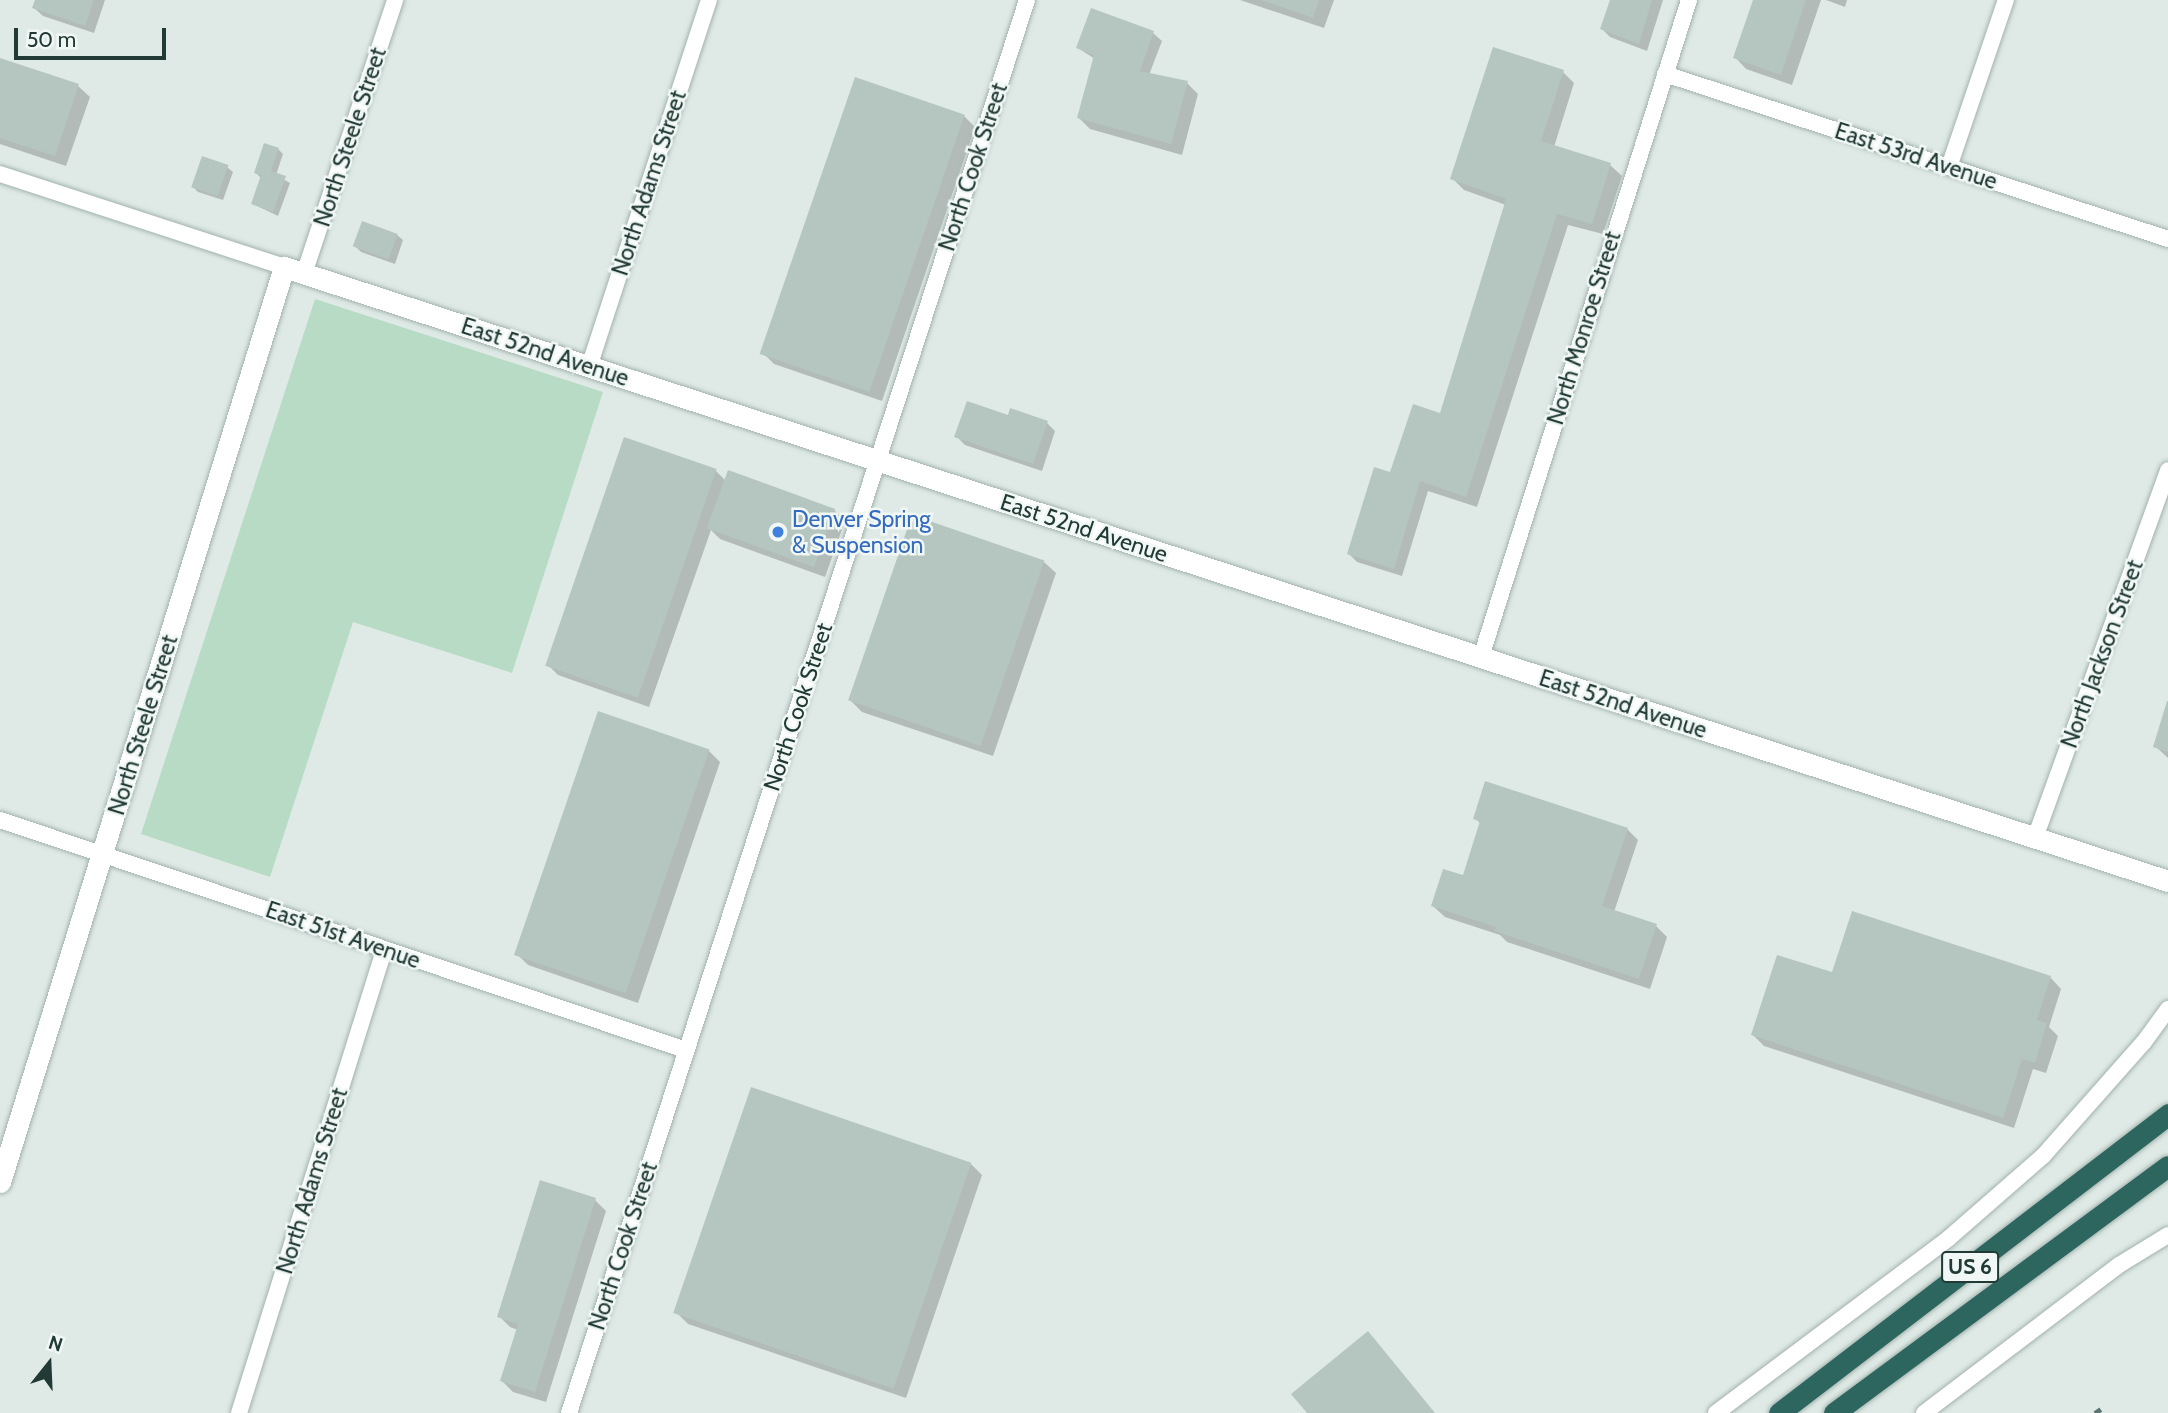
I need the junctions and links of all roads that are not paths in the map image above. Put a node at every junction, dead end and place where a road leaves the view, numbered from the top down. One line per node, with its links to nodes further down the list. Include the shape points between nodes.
1 (395, 0): 11 (street, North Steele Street)
2 (709, 0): 12 (street, North Adams Street)
3 (1027, 0): 13 (street, North Cook Street)
4 (1689, 0): 6 (street, North Monroe Street)
5 (2006, 0): 7 (street)
6 (1665, 74): 7 (street, East 53rd Avenue); 15 (street, North Monroe Street)
7 (1950, 167): 9 (street, East 53rd Avenue)
8 (0, 176): 10 (street, East 52nd Avenue)
9 (2168, 239)
10 (284, 267): 11 (street, East 52nd Avenue); 18 (street, North Steele Street)
11 (304, 274): 12 (street, East 52nd Avenue)
12 (590, 367): 13 (street, East 52nd Avenue)
13 (877, 461): 15 (street, East 52nd Avenue); 22 (street, North Cook Street)
14 (2168, 470): 17 (street, North Jackson Street)
15 (1481, 657): 17 (street, East 52nd Avenue)
16 (0, 820): 18 (street, East 51st Avenue)
17 (2035, 838): 19 (street, East 52nd Avenue)
18 (103, 854): 20 (street, East 51st Avenue); 25 (street, North Steele Street)
19 (2168, 881)
20 (384, 949): 22 (street, East 51st Avenue); 27 (street, North Adams Street)
21 (2168, 1009): 29 (street, via 2043,1156 1950,1238)
22 (686, 1050): 28 (street, North Cook Street)
23 (2168, 1114): 30 (highway, US 6)
24 (2168, 1166): 31 (highway, US 6)
25 (0, 1182)
26 (2168, 1235): 32 (street, via 2119,1265)
27 (239, 1413)
28 (569, 1413)
29 (1716, 1413)
30 (1779, 1413)
31 (1834, 1413)
32 (1924, 1413)

